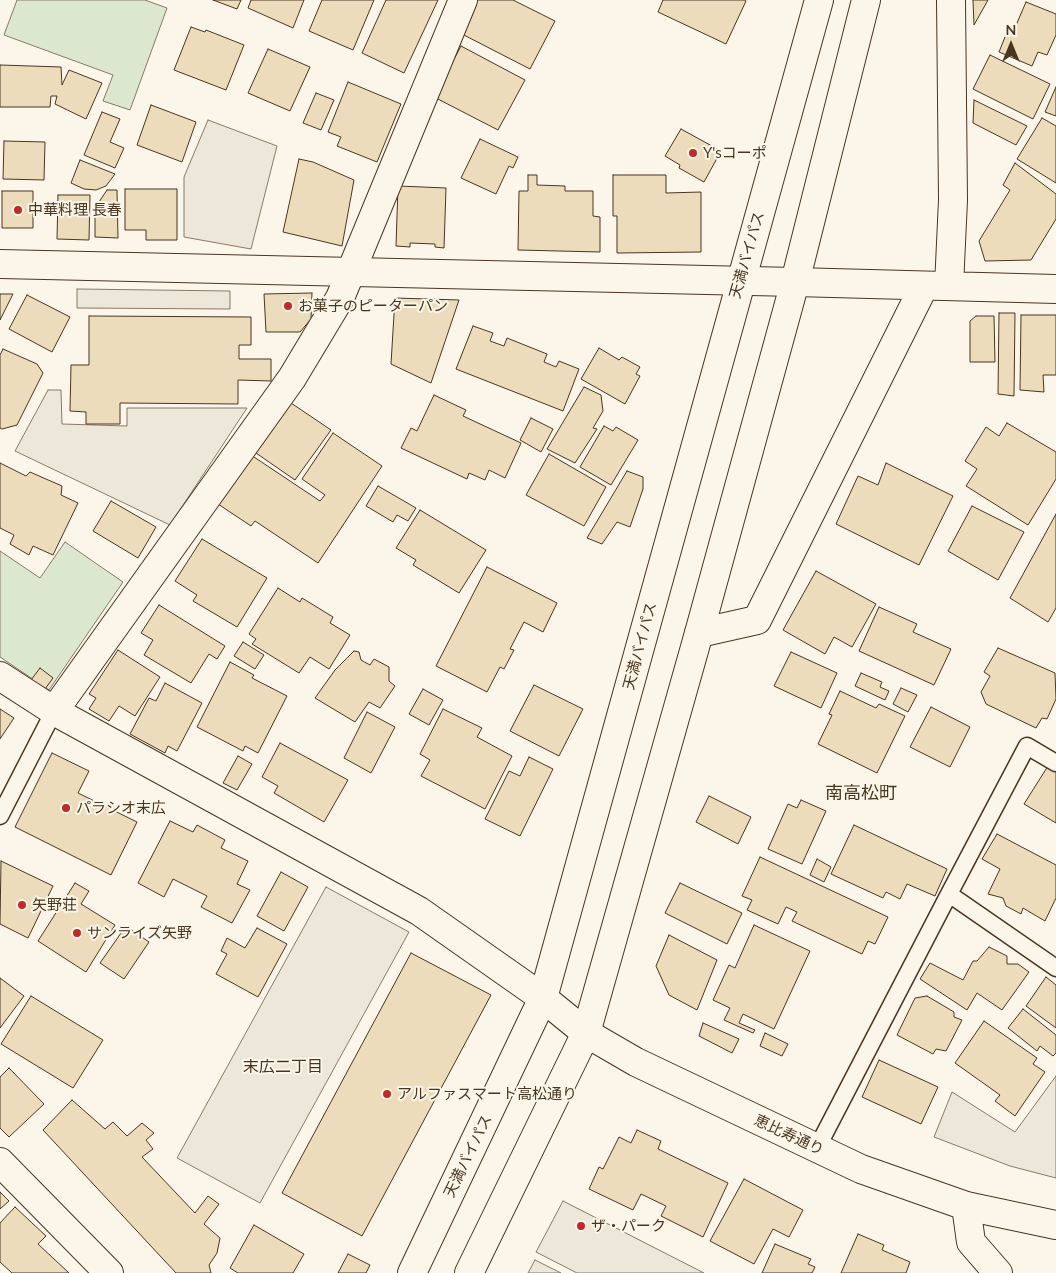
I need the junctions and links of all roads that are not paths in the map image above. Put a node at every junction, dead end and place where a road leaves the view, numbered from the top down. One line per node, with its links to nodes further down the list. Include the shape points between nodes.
1 (462, 0): 6 (main road)
2 (818, 0): 7 (main road, 天満バイパス)
3 (866, 0): 8 (main road)
4 (951, 0): 9 (main road, via 953,200)
5 (0, 264): 6 (main road)
6 (351, 272): 7 (main road); 13 (main road, via 340,298 292,378)
7 (740, 281): 8 (main road); 18 (main road, 天満バイパス)
8 (795, 282): 9 (main road); 11 (main road)
9 (937, 286): 10 (main road); 11 (main road, via 757,620)
10 (1056, 289)
11 (699, 633): 19 (main road)
12 (0, 676): 13 (main road, 恵比寿通り)
13 (54, 711): 15 (lane); 18 (main road, 恵比寿通り, via 419,911)
14 (1056, 762): 16 (lane, via 1027,746)
15 (0, 816)
16 (949, 894): 17 (lane); 20 (lane)
17 (1056, 968)
18 (543, 998): 19 (main road, 恵比寿通り); 25 (main road, 天満バイパス)
19 (586, 1033): 20 (main road, 恵比寿通り, via 636,1062); 26 (main road)
20 (817, 1148): 22 (main road, 恵比寿通り, via 861,1169)
21 (0, 1162): 24 (main road)
22 (966, 1206): 23 (main road, 恵比寿通り); 27 (main road, via 971,1242)
23 (1056, 1226)
24 (108, 1273)
25 (412, 1273)
26 (469, 1273)
27 (998, 1273)

